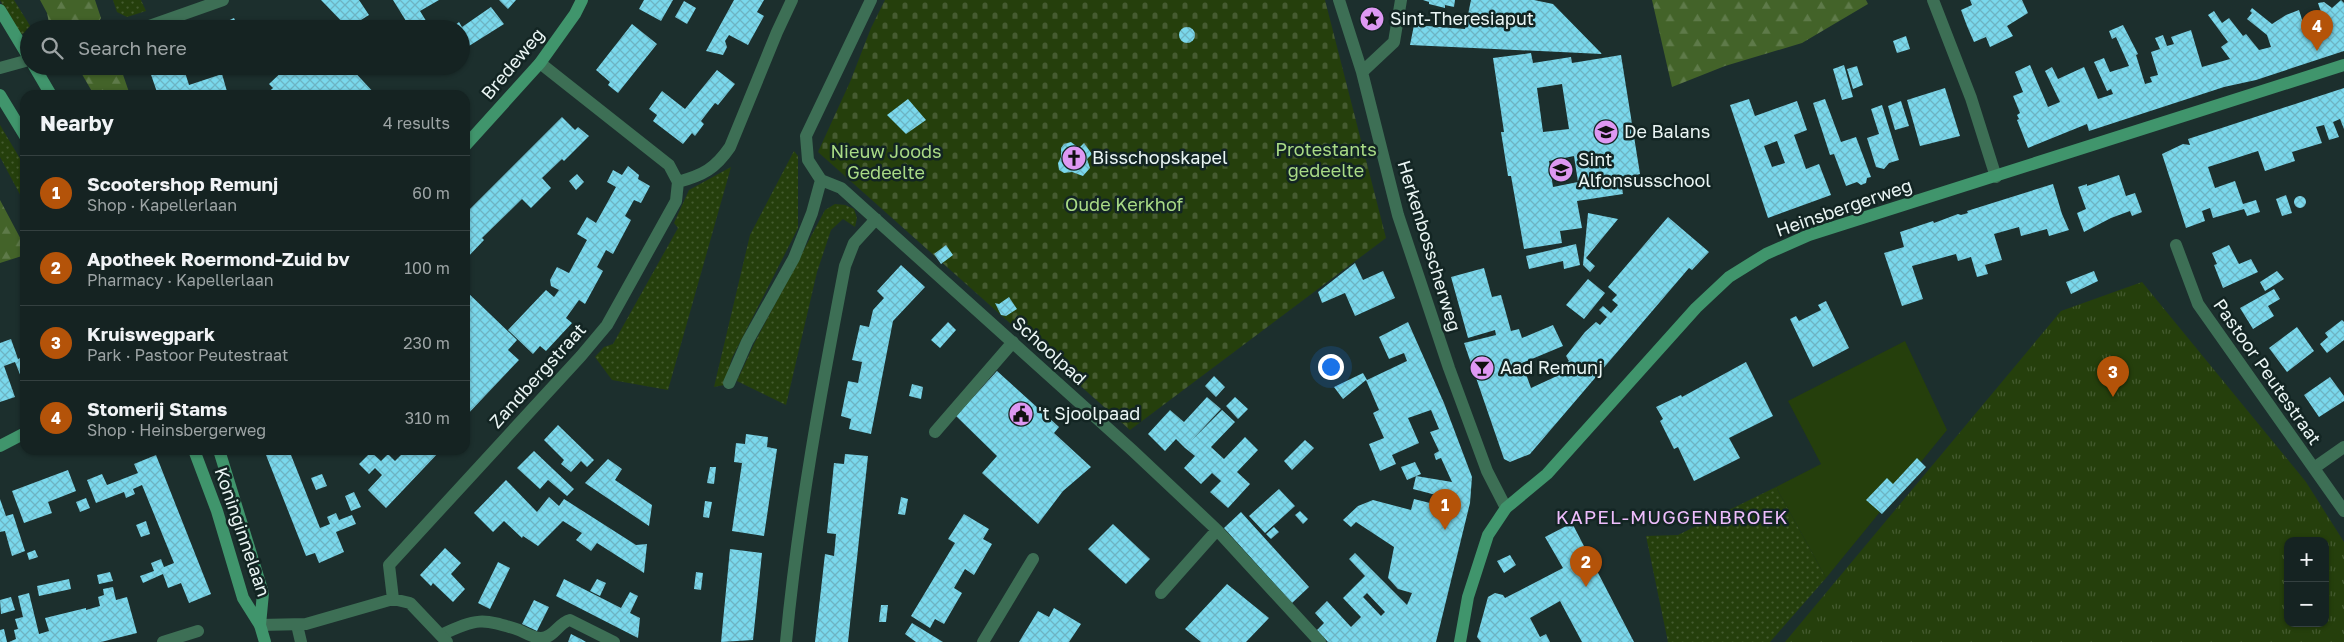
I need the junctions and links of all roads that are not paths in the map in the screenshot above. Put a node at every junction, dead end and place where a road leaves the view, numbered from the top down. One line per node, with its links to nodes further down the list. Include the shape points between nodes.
1 (223, 0): 9 (street)
2 (582, 0): 12 (street, Bredeweg)
3 (792, 0): 23 (street, via 730,147 706,172)
4 (871, 0): 22 (street, via 806,136 808,160)
5 (1338, 0): 15 (street, Herkenbosscherweg)
6 (1401, 0): 15 (street, via 1394,42)
7 (1933, 0): 21 (street, via 1971,98)
8 (0, 10): 10 (street)
9 (166, 20)
10 (20, 43)
11 (20, 62): 14 (street)
12 (540, 63): 20 (street, Bredeweg); 23 (street, via 668,165)
13 (2344, 65): 21 (street, Heinsbergerweg)
14 (0, 68)
15 (1362, 72): 36 (street, Herkenbosscherweg, via 1398,215 1449,368 1487,470)
16 (39, 75): 17 (street)
17 (48, 90)
18 (3, 99): 19 (street)
19 (20, 128)
20 (470, 140)
21 (1996, 176): 36 (street, Heinsbergerweg, via 1808,235 1766,254 1729,277 1696,308 1547,474)
22 (821, 180): 24 (street, Schoolpad, via 840,188); 27 (street, via 794,258 747,342)
23 (678, 182): 41 (street, Zandbergstraat, via 676,201 607,325 389,565)
24 (876, 219): 26 (street, Schoolpad); 50 (street, via 854,243 846,266 813,431)
25 (2176, 245): 35 (street, Pastoor Peutestraat, via 2198,304)
26 (1013, 342): 28 (street); 38 (street, Schoolpad)
27 (729, 383)
28 (935, 432)
29 (20, 436): 31 (street)
30 (20, 440): 31 (street)
31 (0, 446)
32 (2344, 447): 35 (street)
33 (196, 455): 42 (street, Koninginnelaan, via 217,511 243,598)
34 (221, 455): 42 (street, Koninginnelaan, via 263,593)
35 (2314, 468): 37 (street, Pastoor Peutestraat)
36 (1506, 508): 53 (street, Heinsbergerweg, via 1488,535 1468,597)
37 (2344, 511)
38 (1218, 530): 40 (street); 52 (street, Schoolpad)
39 (1033, 559): 51 (street)
40 (1162, 593)
41 (394, 599): 43 (street); 45 (street, via 410,603)
42 (260, 625): 43 (street); 47 (street, Koninginnelaan)
43 (297, 625): 48 (street)
44 (198, 631): 46 (street)
45 (444, 639): 49 (street, via 468,622 488,620 540,638 551,635 563,622 570,620)
46 (163, 642)
47 (265, 642)
48 (301, 642)
49 (614, 642)
50 (786, 642)
51 (983, 642)
52 (1320, 642)
53 (1460, 642)

